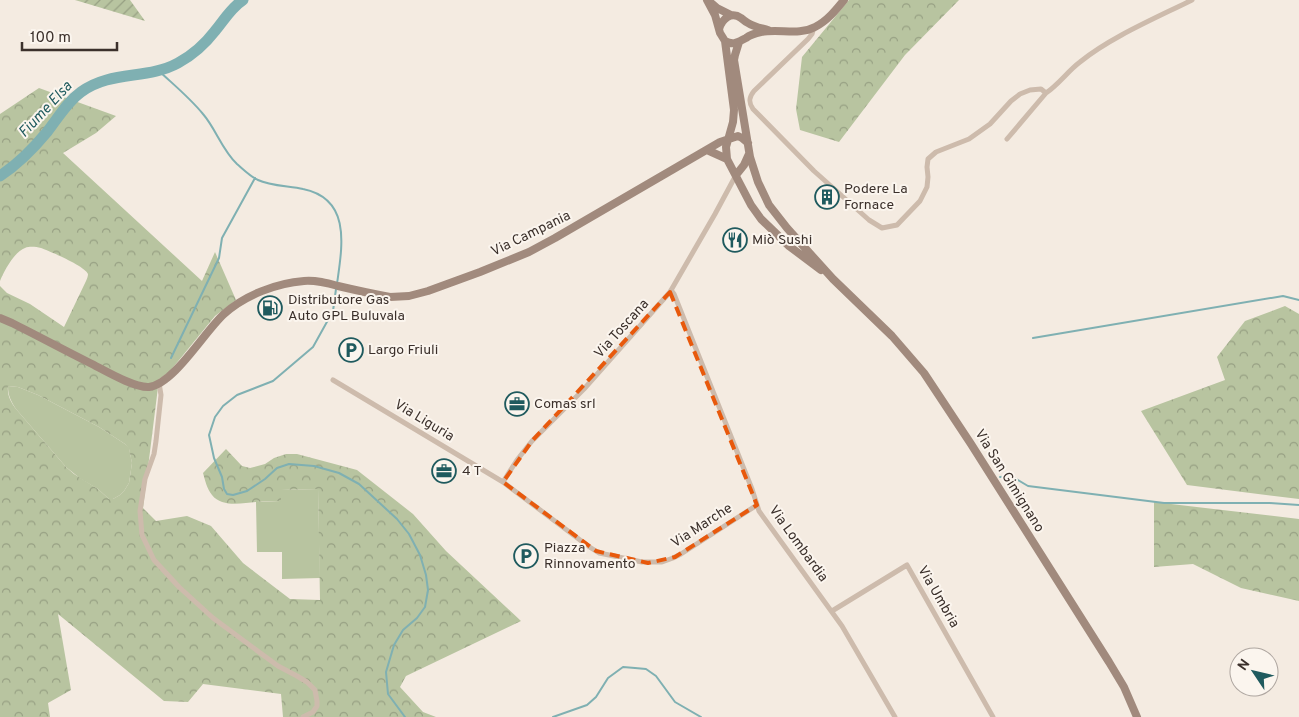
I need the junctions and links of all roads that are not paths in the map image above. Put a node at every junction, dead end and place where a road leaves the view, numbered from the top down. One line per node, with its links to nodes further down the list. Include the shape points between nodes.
1 (707, 0): 4 (main road); 7 (main road, Via San Gimignano)
2 (844, 0): 6 (main road, via 827,19)
3 (1192, 0): 11 (street, via 1111,41 1080,62)
4 (731, 16): 5 (main road, via 740,17); 7 (main road, via 723,20)
5 (746, 23): 8 (main road); 10 (main road, Via San Gimignano, via 748,31)
6 (814, 27): 8 (main road, via 800,31); 11 (street, via 808,39 756,88 749,100 753,109 814,172 882,228 896,225 920,201 927,188 928,160 936,152 969,139 990,124 1020,94 1040,89)
7 (720, 29): 9 (main road, Via San Gimignano)
8 (770, 30): 10 (main road)
9 (725, 40): 10 (main road, via 732,43); 13 (main road, Via San Gimignano, via 734,110)
10 (742, 40): 14 (main road, Via San Gimignano, via 734,60)
11 (1046, 93): 12 (street)
12 (1007, 139)
13 (727, 140): 14 (main road, via 739,136); 15 (main road, Via Campania); 17 (main road, Via San Gimignano, via 725,150)
14 (748, 143): 16 (main road, Via San Gimignano)
15 (707, 150): 17 (main road); 23 (main road, Via Campania, via 539,247 442,286 409,296 390,297 303,281 253,296 235,305 214,323 172,375)
16 (749, 154): 18 (main road); 19 (main road, Via San Gimignano, via 769,205)
17 (728, 159): 18 (main road, Via San Gimignano)
18 (736, 176): 19 (main road, Via San Gimignano, via 763,222); 20 (street, Via Toscana)
19 (833, 279): 30 (main road, Via San Gimignano, via 899,343 936,390 1109,662)
20 (671, 290): 24 (street, Via Toscana, via 532,441); 25 (street, Via Lombardia)
21 (0, 318): 23 (main road, via 132,383 146,387)
22 (333, 380): 24 (street, Via Liguria)
23 (159, 383): 27 (street, via 161,395 156,441 140,511 142,535 154,560 213,618 315,690 317,706)
24 (503, 482): 25 (street, Via Marche, via 599,553 642,562 667,561)
25 (757, 505): 26 (street, Via Lombardia)
26 (832, 611): 28 (street, Via Lombardia); 29 (street, Via Umbria, via 907,565)
27 (303, 717)
28 (895, 717)
29 (993, 717)
30 (1137, 717)

